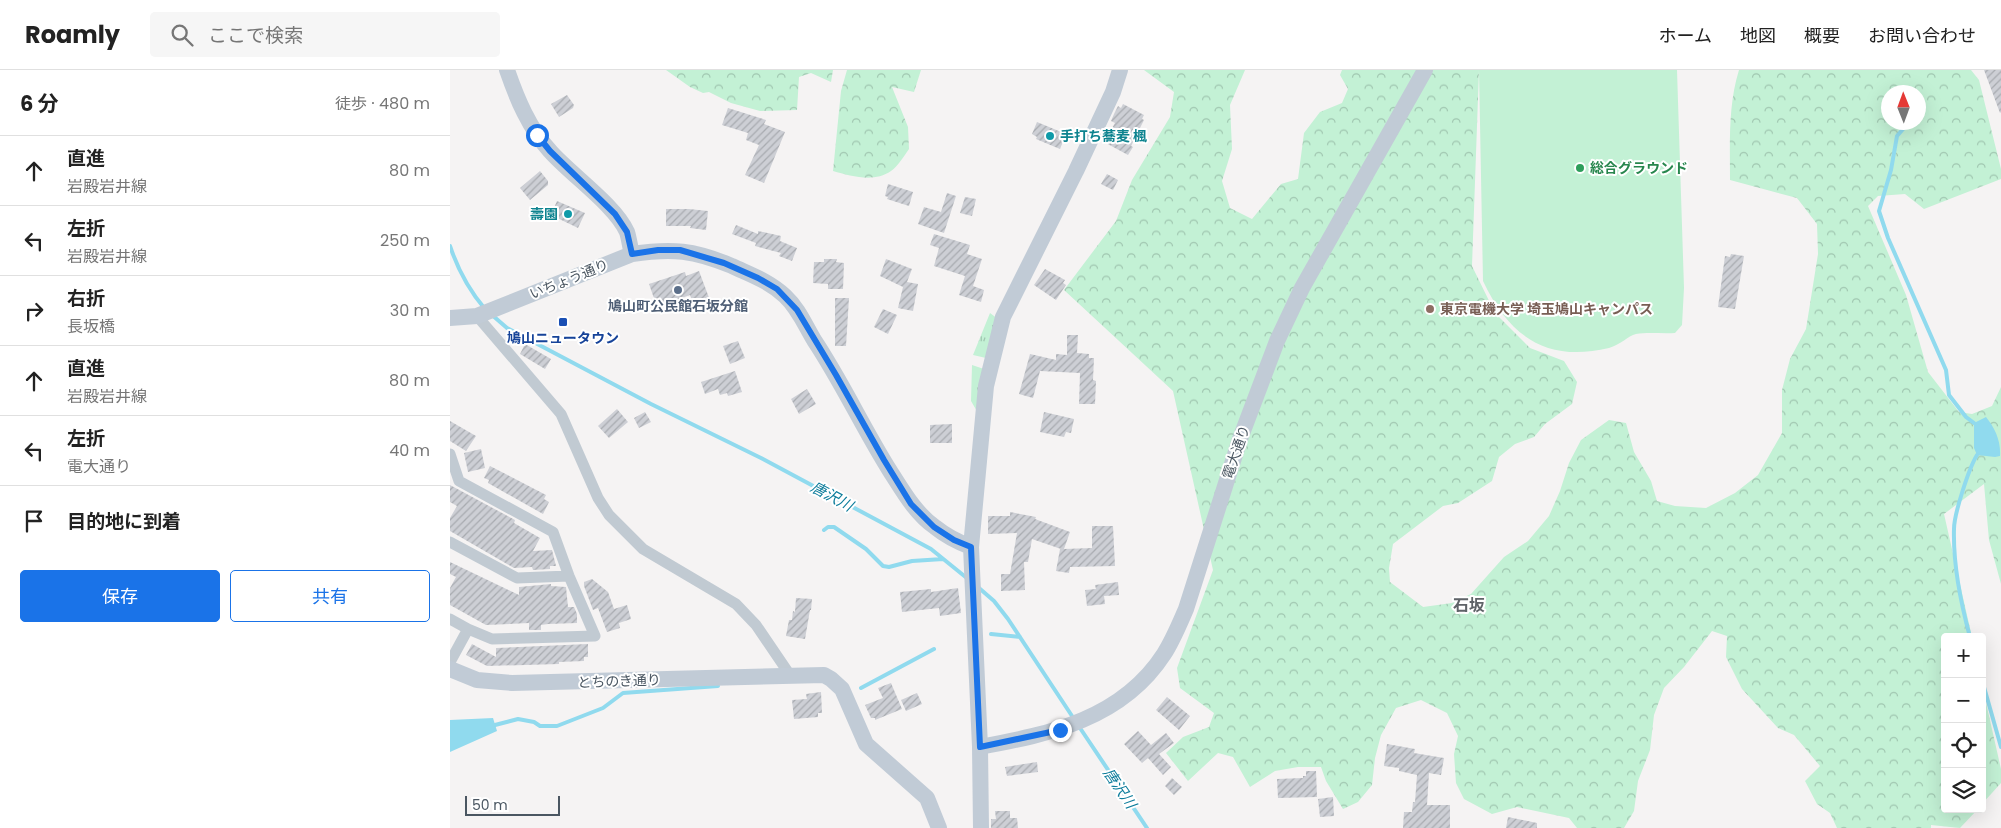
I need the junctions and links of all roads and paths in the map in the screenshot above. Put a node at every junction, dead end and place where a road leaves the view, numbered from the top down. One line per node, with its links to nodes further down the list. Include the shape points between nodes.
1 (507, 70): 4 (street, via 518,102 537,135 615,214 627,232)
2 (1120, 70): 9 (street, via 1076,171 1003,317 986,386)
3 (1425, 70): 16 (street, 電大通り, via 1302,288 1277,341 1240,439 1195,582 1176,633 1163,655 1143,680 1090,717 1060,730)
4 (632, 254): 5 (street, いちょう通り); 9 (street, いちょう通り, via 680,250 724,263 777,289 797,310 911,504 934,527)
5 (477, 316): 6 (street); 15 (street, via 561,414 598,498 609,515 644,549 736,604 756,626)
6 (450, 318)
7 (450, 454): 10 (street, via 459,481 553,532)
8 (450, 542): 10 (street, via 517,578)
9 (972, 554): 16 (street)
10 (570, 576): 12 (street, via 596,636 492,639)
11 (450, 619): 12 (street)
12 (468, 630): 13 (street)
13 (450, 662)
14 (450, 669): 15 (street, とちのき通り, via 477,680 512,683)
15 (790, 675): 17 (street, とちのき通り, via 824,676 842,688 866,744 927,798)
16 (980, 747): 18 (street)
17 (939, 828)
18 (981, 828)

